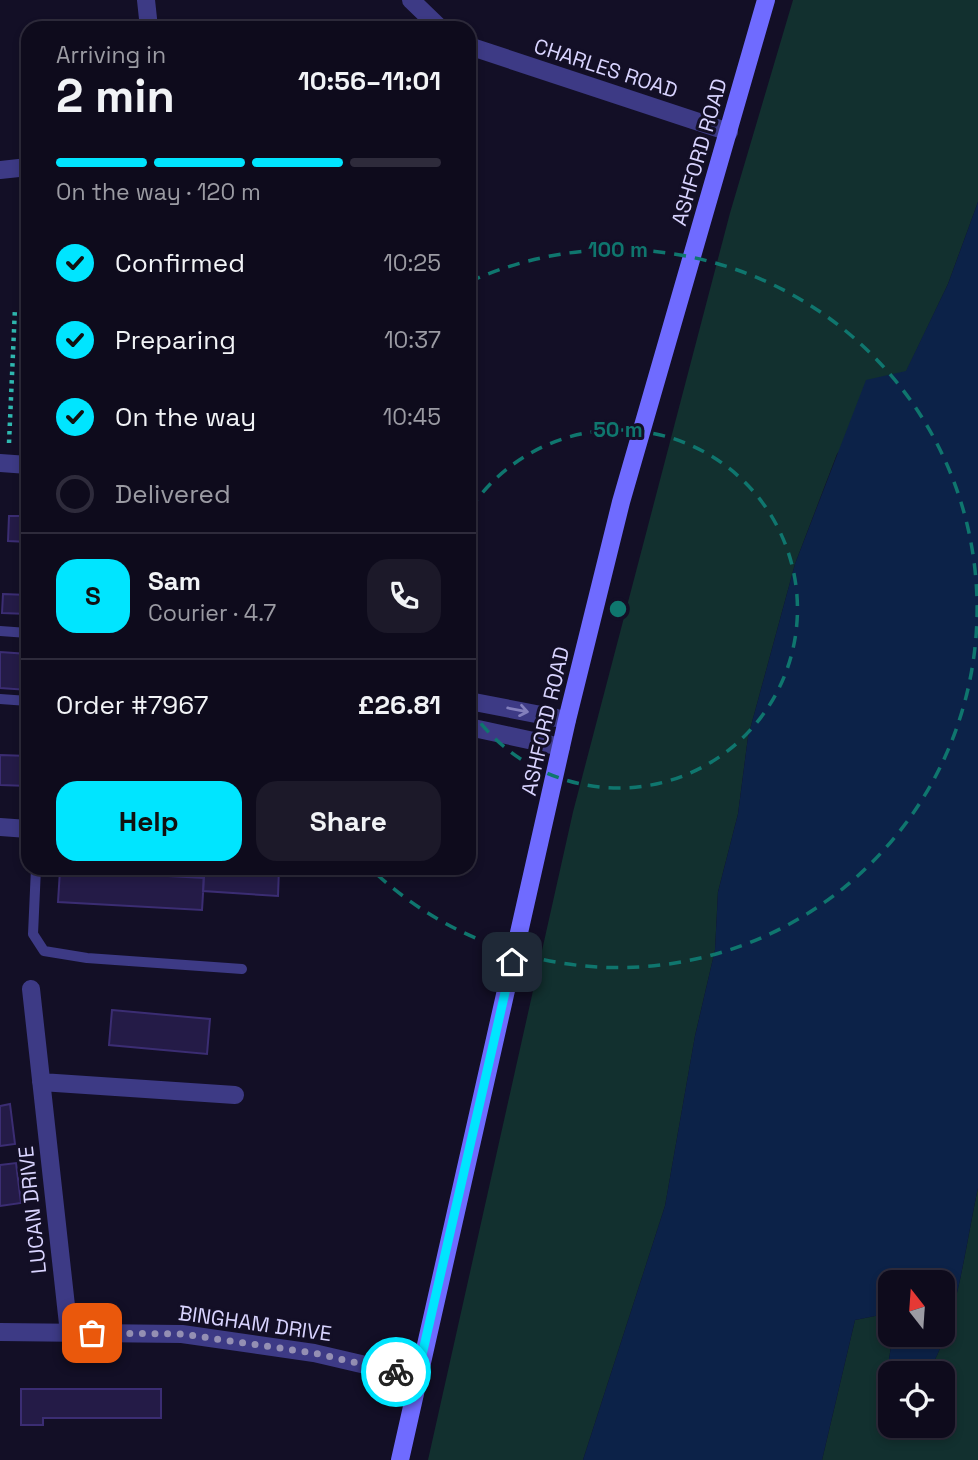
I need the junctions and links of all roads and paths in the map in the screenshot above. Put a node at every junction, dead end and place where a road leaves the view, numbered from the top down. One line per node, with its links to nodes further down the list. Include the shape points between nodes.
1 (146, 0): 4 (street)
2 (411, 0): 5 (street)
3 (766, 0): 7 (main road, ASHFORD ROAD)
4 (148, 21)
5 (433, 21)
6 (476, 48): 7 (street, CHARLES ROAD)
7 (729, 132): 18 (main road, ASHFORD ROAD, via 621,502)
8 (21, 168): 9 (street)
9 (0, 170)
10 (15, 308): 11 (path)
11 (2, 465): 12 (street)
12 (21, 465)
13 (0, 631): 14 (lane)
14 (21, 633)
15 (0, 699): 16 (lane)
16 (21, 700)
17 (476, 702): 18 (street, one-way to 18)
18 (567, 720): 20 (main road, ASHFORD ROAD)
19 (476, 729): 20 (street)
20 (561, 747): 30 (main road, ASHFORD ROAD)
21 (0, 827): 22 (street)
22 (21, 828)
23 (36, 875): 24 (lane, via 33,934 44,951)
24 (242, 969)
25 (31, 989): 26 (street, LUCAN DRIVE)
26 (41, 1082): 27 (street); 28 (street, LUCAN DRIVE)
27 (235, 1095)
28 (69, 1333): 29 (street, BINGHAM DRIVE); 30 (street, BINGHAM DRIVE, via 182,1334 314,1353)
29 (0, 1336)
30 (417, 1377): 31 (main road, ASHFORD ROAD)
31 (400, 1460)

